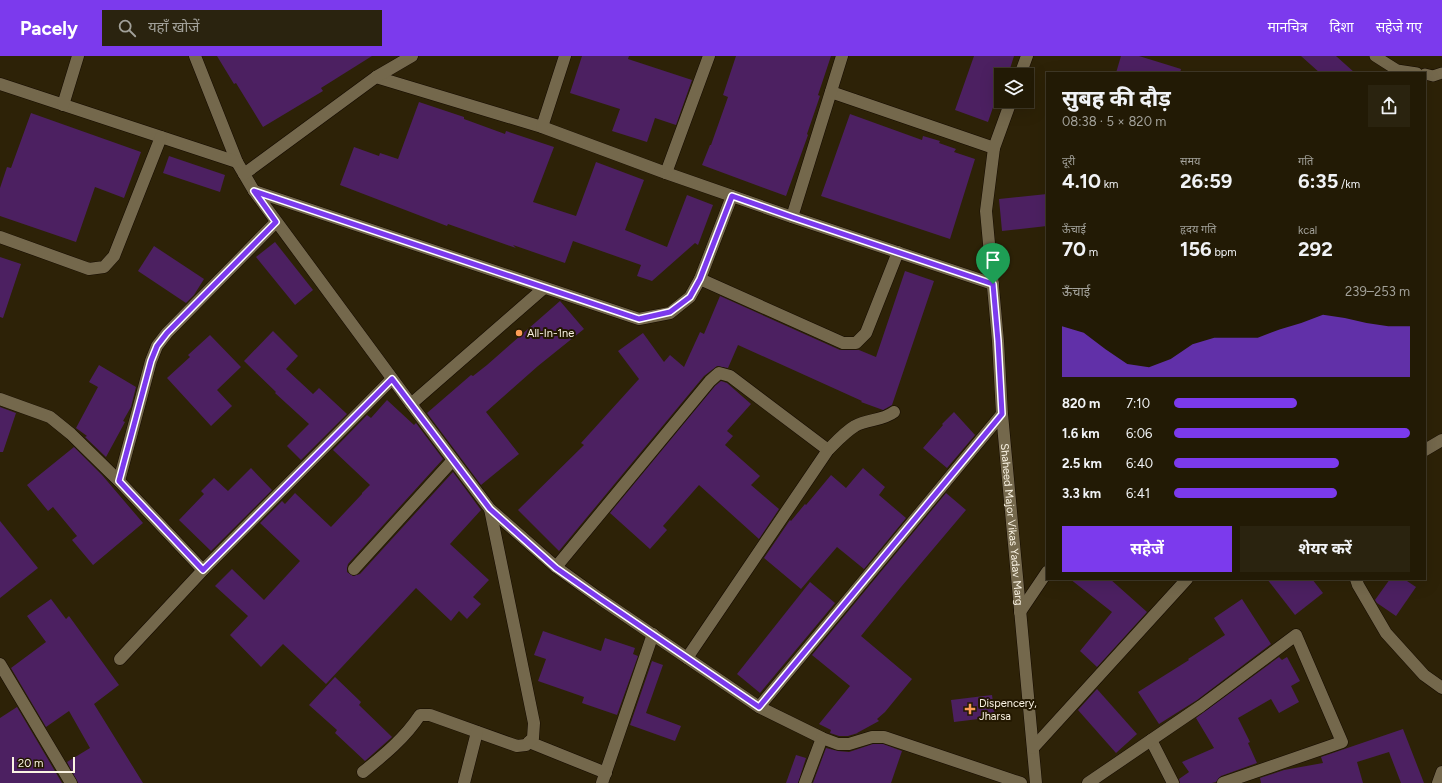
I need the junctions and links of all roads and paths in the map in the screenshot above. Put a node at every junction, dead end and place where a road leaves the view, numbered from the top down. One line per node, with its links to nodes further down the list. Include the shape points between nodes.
1 (78, 56): 16 (street)
2 (195, 56): 21 (street)
3 (412, 56): 13 (street)
4 (565, 56): 18 (street)
5 (708, 56): 22 (street)
6 (842, 56): 15 (street)
7 (1027, 56): 9 (street)
8 (1375, 56): 10 (lane, via 1397,70)
9 (1023, 68)
10 (1410, 72)
11 (1442, 73): 12 (lane, via 1433,76)
12 (1426, 74)
13 (376, 77): 18 (street); 23 (street)
14 (0, 84): 16 (street)
15 (831, 92): 20 (street); 26 (street)
16 (63, 105): 19 (street)
17 (1008, 108): 20 (street, Shaheed Major Vikas Yadav Marg)
18 (542, 126): 22 (street)
19 (161, 138): 21 (street); 28 (street, via 114,256 104,267 89,269)
20 (994, 148): 31 (street, Shaheed Major Vikas Yadav Marg, via 986,211)
21 (237, 162): 23 (street)
22 (666, 173): 25 (street)
23 (244, 174): 24 (street)
24 (254, 191): 27 (street); 32 (street)
25 (732, 196): 26 (street); 30 (street)
26 (792, 217): 29 (street)
27 (276, 222): 33 (street); 42 (street, via 157,346)
28 (0, 237)
29 (898, 252): 30 (street, via 866,333 856,343 843,343); 31 (street)
30 (700, 279): 32 (street, via 690,297 670,312 639,319)
31 (993, 284): 37 (street, Shaheed Major Vikas Yadav Marg)
32 (544, 288): 35 (street)
33 (392, 379): 35 (street); 46 (street)
34 (0, 399): 42 (street, via 50,417)
35 (411, 404): 41 (street)
36 (894, 412): 40 (street, via 887,418 870,420 854,426)
37 (1002, 414): 50 (street, Shaheed Major Vikas Yadav Marg); 56 (street)
38 (1442, 440): 39 (street)
39 (1426, 449)
40 (828, 450): 44 (street, via 730,376 718,373); 52 (street)
41 (453, 460): 43 (street); 45 (street)
42 (119, 481): 46 (street)
43 (490, 509): 44 (street); 60 (street, via 534,723)
44 (556, 568): 51 (street)
45 (354, 569)
46 (203, 570): 53 (street)
47 (1046, 573): 50 (street)
48 (1186, 580): 61 (street)
49 (1356, 580): 55 (street, via 1386,633 1424,675)
50 (1020, 612): 61 (street, Shaheed Major Vikas Yadav Marg)
51 (653, 634): 52 (street); 64 (street)
52 (688, 658): 56 (street)
53 (120, 659)
54 (0, 664): 66 (street)
55 (1442, 688)
56 (759, 707): 58 (street)
57 (477, 732): 60 (street, via 517,746); 62 (street, via 430,715 420,715 390,750); 67 (street)
58 (822, 738): 68 (street); 69 (street, via 838,744 849,744 872,737 884,737)
59 (1151, 740): 65 (street, via 1296,635 1342,742); 71 (street); 72 (street)
60 (529, 742): 64 (street)
61 (1033, 748): 70 (street, Shaheed Major Vikas Yadav Marg)
62 (363, 772)
63 (1442, 772): 74 (street)
64 (604, 778)
65 (1245, 779): 73 (street)
66 (71, 783)
67 (464, 783)
68 (805, 783)
69 (1021, 783)
70 (1036, 783)
71 (1088, 783)
72 (1173, 783)
73 (1223, 783)
74 (1438, 783)

